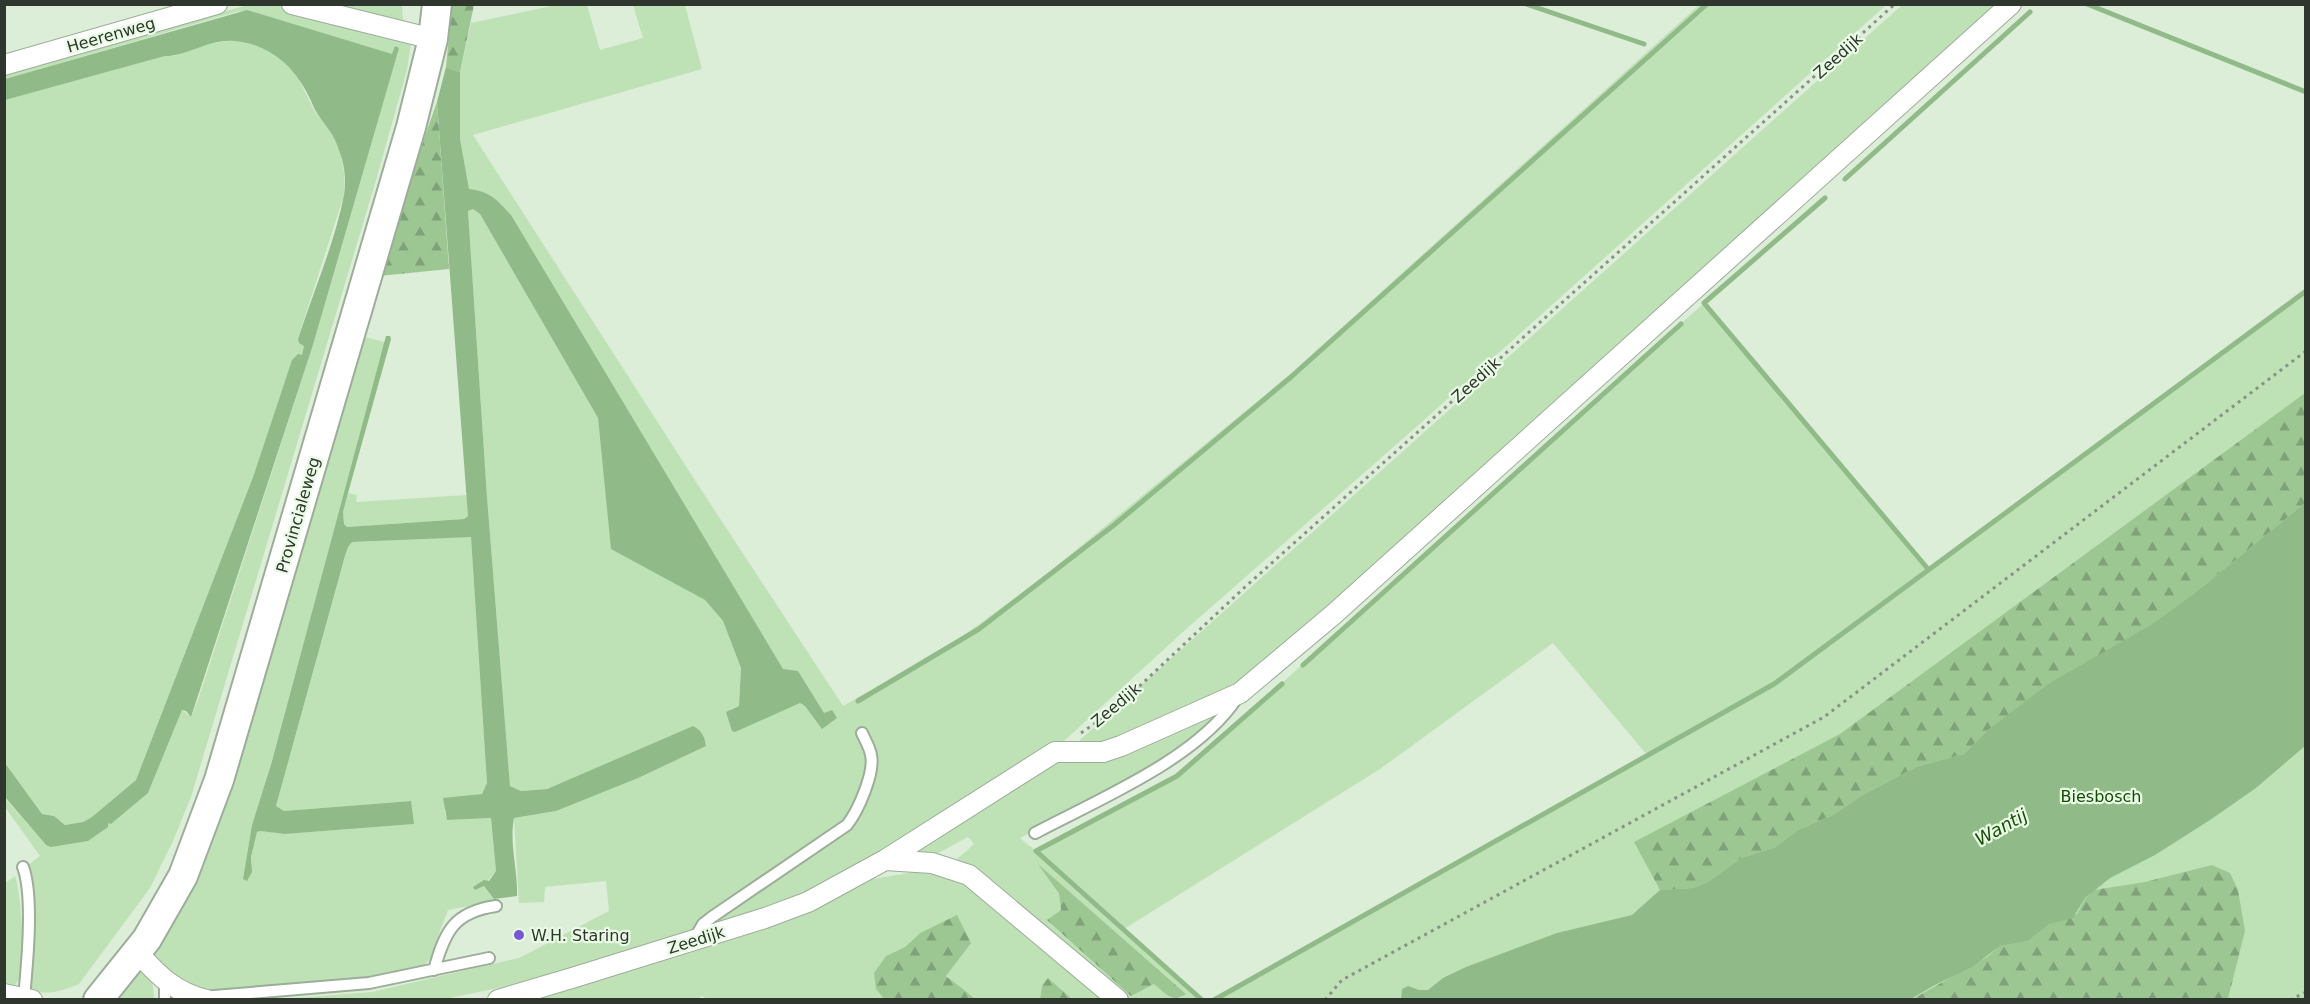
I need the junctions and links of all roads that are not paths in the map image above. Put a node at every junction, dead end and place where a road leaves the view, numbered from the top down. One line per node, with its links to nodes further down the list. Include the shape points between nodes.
1 (217, 4): 6 (street, Heerenweg)
2 (292, 4): 5 (street)
3 (437, 4): 5 (main road, Provincialeweg)
4 (2011, 4): 7 (street, Zeedijk, via 1334,614)
5 (434, 39): 14 (main road, Provincialeweg, via 219,780 183,876)
6 (4, 65)
7 (1240, 693): 9 (lane, Zeedijk, via 1209,730 1163,765); 10 (street, Zeedijk, via 1103,752 1055,752)
8 (862, 733): 13 (lane, via 872,756 857,812 847,825 712,917)
9 (1035, 833)
10 (885, 860): 13 (street, Zeedijk, via 808,902); 22 (street, via 932,863 969,875)
11 (23, 867): 18 (lane, via 28,900 27,970)
12 (496, 906): 16 (lane, via 461,916 442,942)
13 (694, 940): 21 (street, Zeedijk)
14 (137, 952): 17 (street); 20 (main road, Provincialeweg)
15 (489, 958): 16 (lane)
16 (434, 970): 19 (lane, via 369,983)
17 (165, 991): 19 (street)
18 (20, 997)
19 (201, 998)
20 (98, 999)
21 (498, 999)
22 (1118, 999)

